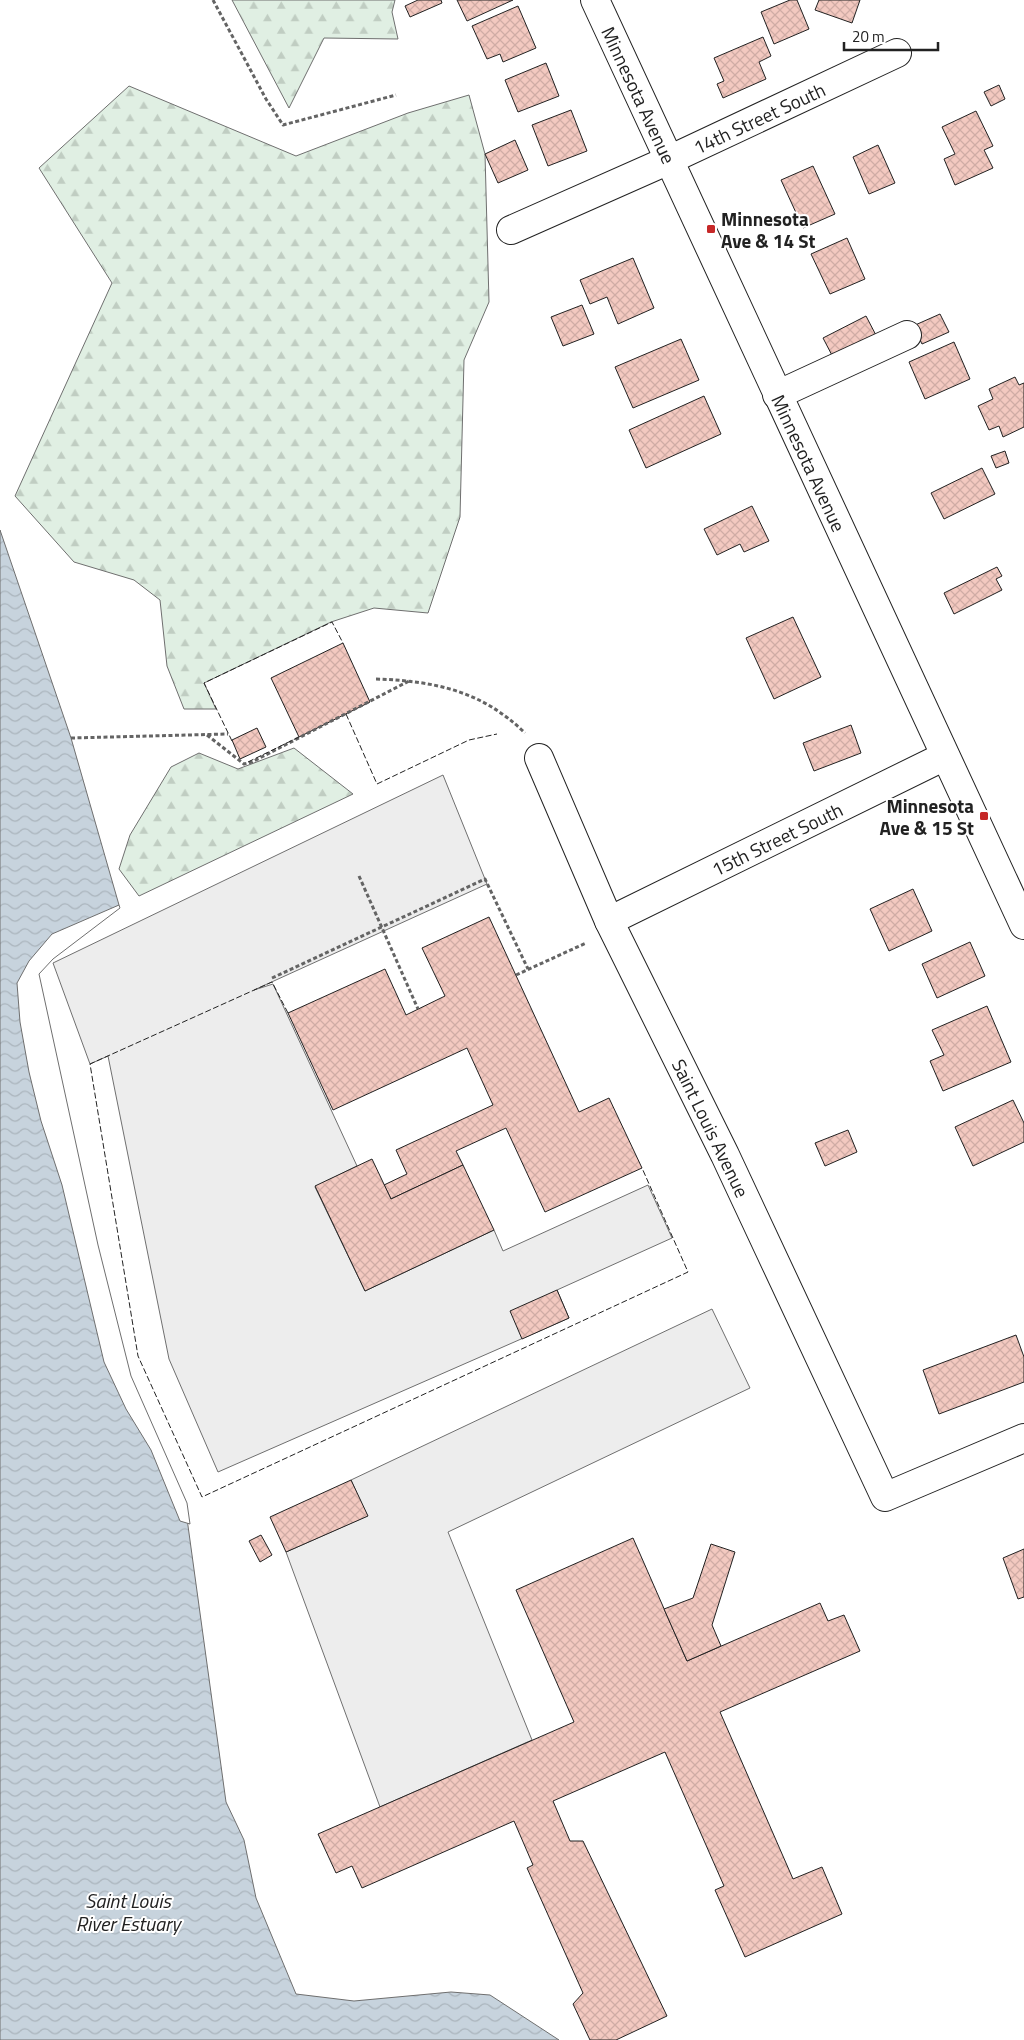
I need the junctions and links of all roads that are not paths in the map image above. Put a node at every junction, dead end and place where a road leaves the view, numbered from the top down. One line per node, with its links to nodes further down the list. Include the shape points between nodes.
1 (595, 0): 3 (street, Minnesota Avenue)
2 (897, 53): 3 (street, 14th Street South)
3 (669, 160): 4 (street, 14th Street South); 6 (street, Minnesota Avenue)
4 (511, 230)
5 (907, 336): 6 (street)
6 (777, 395): 7 (street, Minnesota Avenue)
7 (945, 756): 9 (street, Minnesota Avenue); 10 (street, 15th Street South)
8 (539, 758): 10 (street, Saint Louis Avenue)
9 (1024, 925)
10 (612, 926): 11 (street, Saint Louis Avenue, via 725,1155 885,1497)
11 (1024, 1438)

